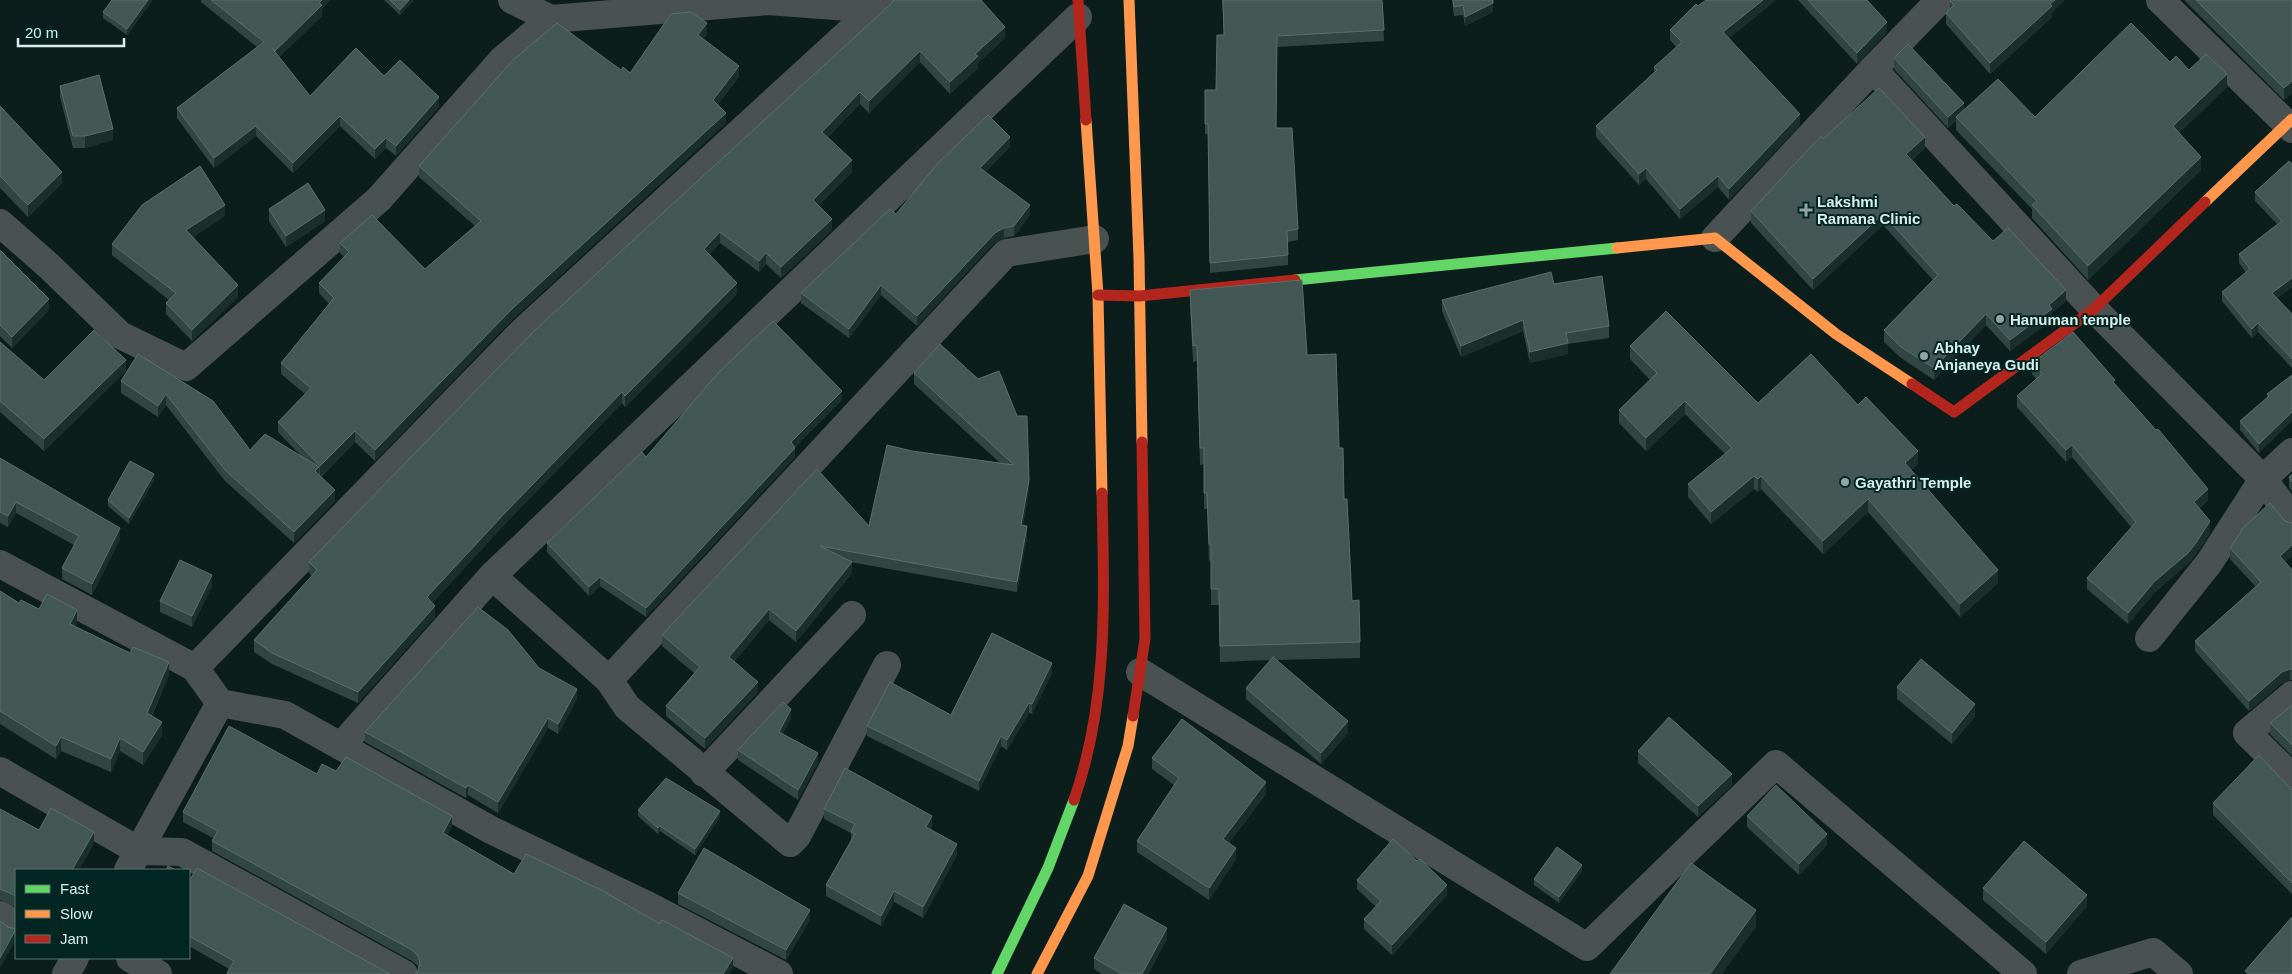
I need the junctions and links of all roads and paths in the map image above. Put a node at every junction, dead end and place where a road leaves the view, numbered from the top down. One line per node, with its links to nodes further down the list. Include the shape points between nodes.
1 (512, 0): 7 (street)
2 (1128, 0): 14 (main road)
3 (1940, 0): 8 (street)
4 (2160, 0): 9 (street)
5 (879, 4): 7 (street, via 768,2); 24 (street, via 523,331)
6 (1078, 8): 12 (main road); 20 (street)
7 (551, 19): 10 (street, via 502,60 468,95 378,199 186,367 120,335)
8 (1872, 69): 11 (street); 15 (street)
9 (2290, 124): 15 (main road)
10 (0, 223)
11 (1716, 238): 14 (main road); 15 (main road, via 1836,334 1954,412)
12 (1094, 239): 13 (main road); 26 (street, via 1006,253)
13 (1098, 295): 14 (main road); 43 (main road, via 1104,617 1100,689 1082,777 1068,817 1048,868)
14 (1140, 296): 25 (main road, via 1145,639)
15 (2094, 309): 17 (street)
16 (2292, 452): 17 (street)
17 (2263, 479): 18 (street); 22 (street, via 2208,563)
18 (2292, 518)
19 (0, 564): 24 (street)
20 (492, 576): 26 (street); 29 (street)
21 (852, 615): 31 (street)
22 (2149, 638)
23 (887, 665): 31 (street, via 797,836 790,842)
24 (195, 668): 28 (street)
25 (1140, 672): 44 (main road, via 1122,772 1090,868); 45 (street, via 1587,948 1776,764)
26 (609, 680): 31 (street, via 626,708)
27 (2292, 695): 32 (street, via 2247,733)
28 (220, 703): 29 (street, via 285,715); 33 (street)
29 (341, 746): 42 (street, via 491,830 645,904)
30 (0, 771): 33 (street)
31 (704, 773)
32 (2292, 777)
33 (134, 861): 41 (street, via 182,852)
34 (0, 915): 35 (street)
35 (15, 923)
36 (74, 959): 39 (street)
37 (132, 959): 40 (street)
38 (2093, 972): 46 (street, via 2153,952)
39 (66, 974)
40 (158, 974)
41 (404, 974)
42 (779, 974)
43 (997, 974)
44 (1037, 974)
45 (2023, 974)
46 (2179, 974)

